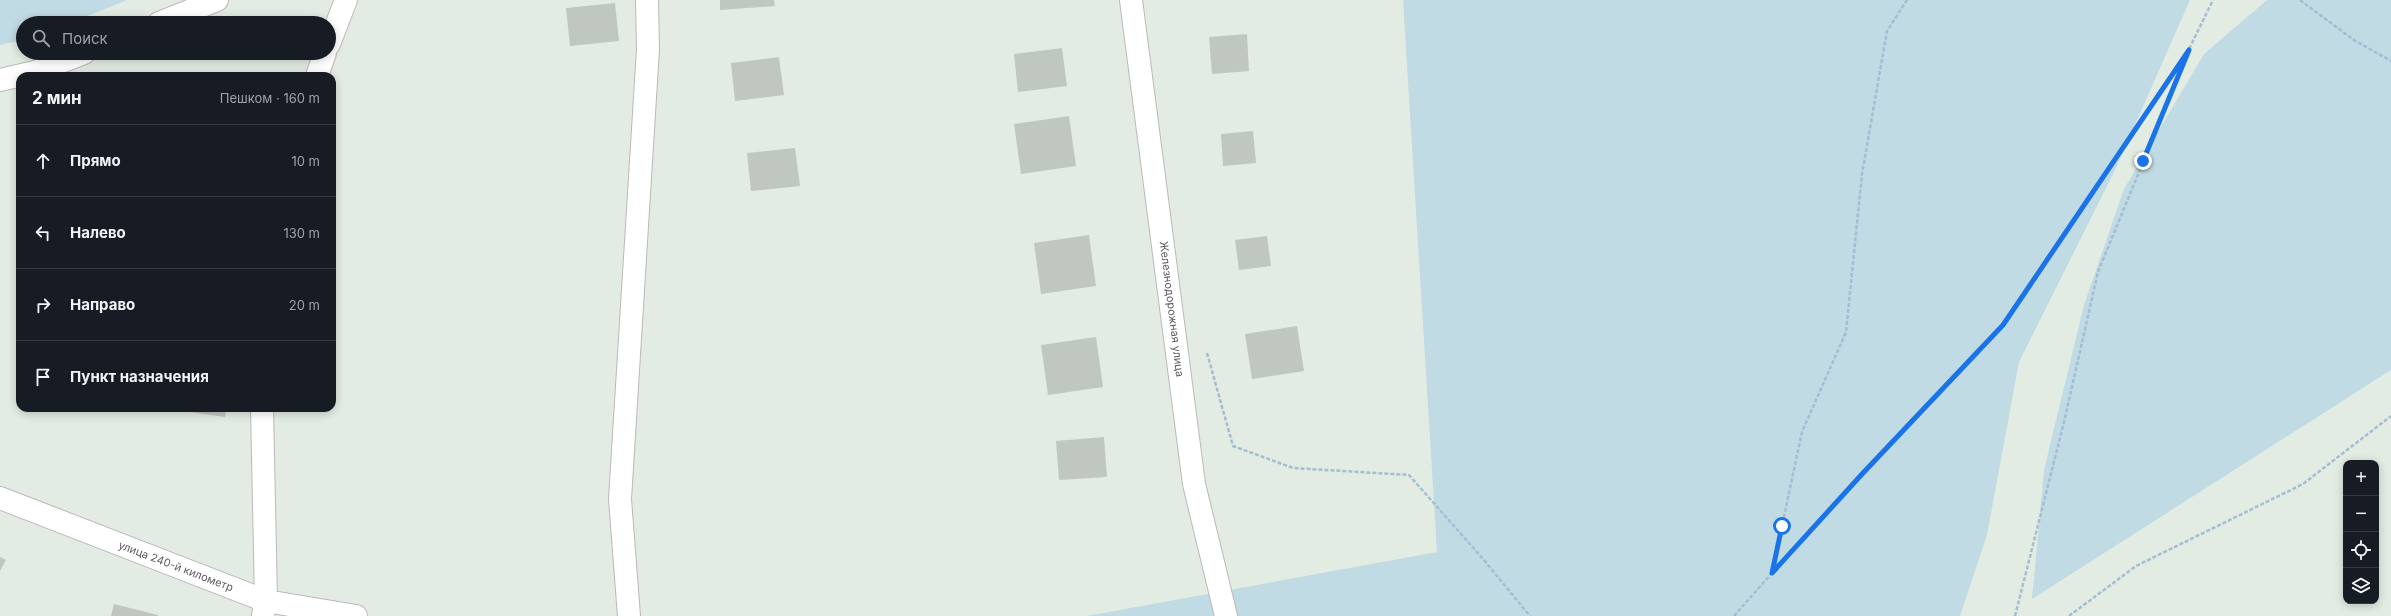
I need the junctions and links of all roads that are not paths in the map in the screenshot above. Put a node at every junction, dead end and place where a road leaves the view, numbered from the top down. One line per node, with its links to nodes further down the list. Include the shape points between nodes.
1 (217, 0): 5 (street)
2 (346, 0): 6 (street)
3 (647, 0): 17 (street, via 648,49 620,498)
4 (1132, 0): 18 (street, Железнодорожная улица, via 1194,484)
5 (177, 16)
6 (336, 26)
7 (66, 60): 9 (street)
8 (323, 60): 10 (street)
9 (35, 72)
10 (318, 72)
11 (16, 76): 12 (street)
12 (0, 80)
13 (262, 412): 15 (street)
14 (0, 498): 15 (street, улица 240-й километр)
15 (265, 609): 16 (street, улица 240-й километр)
16 (356, 616)
17 (629, 616)
18 (1226, 616)

